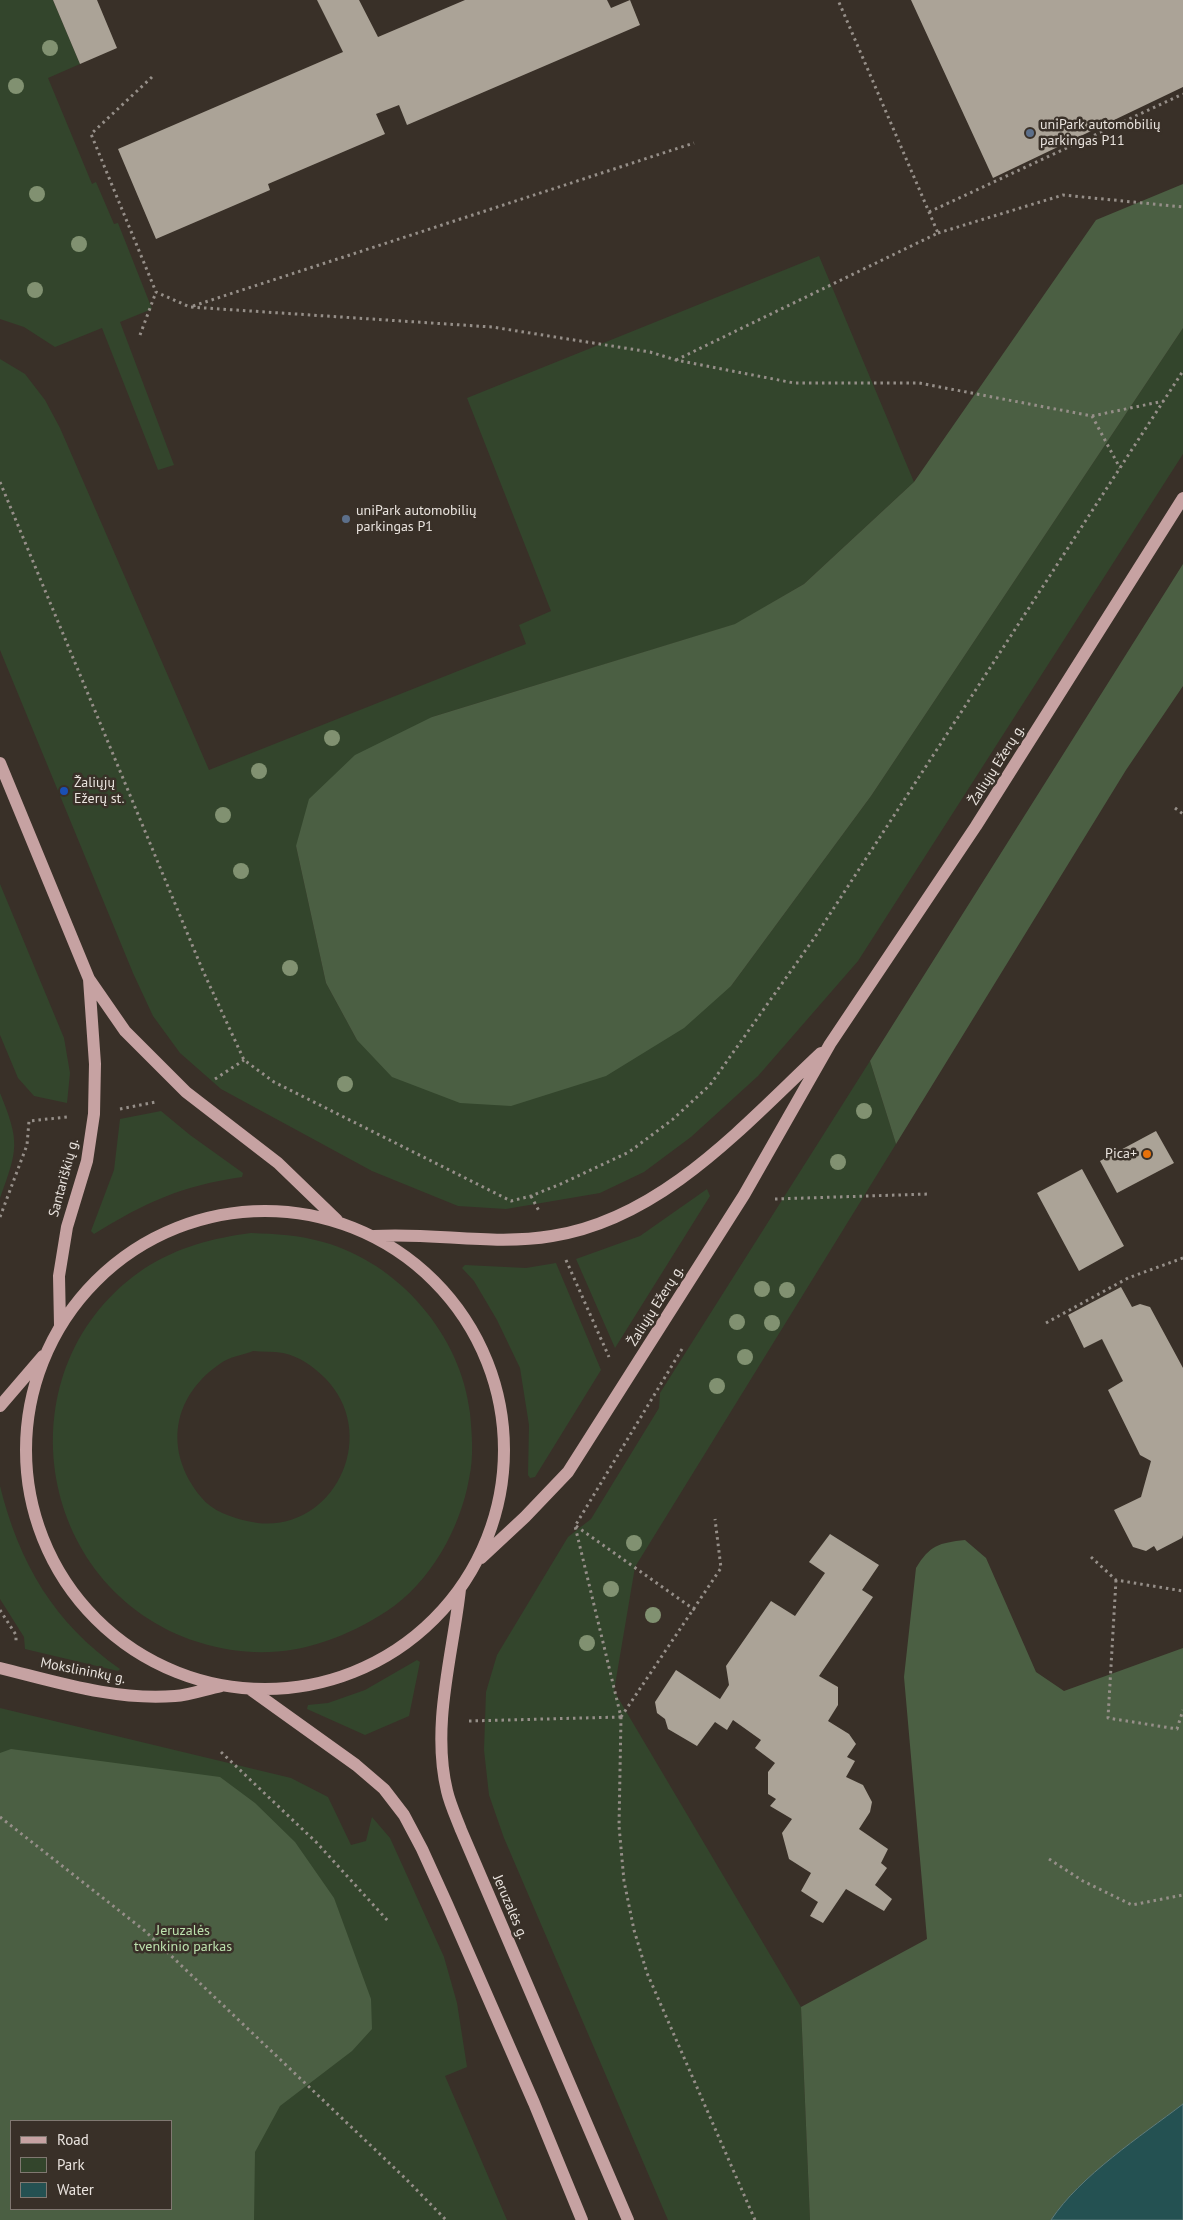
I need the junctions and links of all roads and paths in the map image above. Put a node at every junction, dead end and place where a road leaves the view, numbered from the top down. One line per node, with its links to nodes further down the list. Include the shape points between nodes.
1 (838, 0): 6 (path)
2 (152, 77): 8 (path, via 91,134)
3 (1183, 94): 6 (path)
4 (694, 143): 9 (path)
5 (1183, 207): 7 (path, via 1063,196)
6 (929, 212): 7 (path)
7 (938, 233): 11 (path)
8 (156, 292): 9 (path); 10 (path)
9 (190, 307): 11 (path, via 492,327 650,352)
10 (140, 335)
11 (676, 360): 14 (path, via 794,383 919,383)
12 (1183, 371): 13 (path)
13 (1164, 401): 14 (path); 15 (path)
14 (1092, 416): 15 (path)
15 (1120, 468): 23 (path, via 815,937 710,1085 672,1120 629,1152 563,1183 511,1201 274,1082)
16 (0, 482): 23 (path)
17 (1183, 498): 22 (main road, Žaliųjų Ežerų g., via 976,826)
18 (0, 763): 21 (main road, Santariškių g.)
19 (1175, 808): 20 (path)
20 (1183, 814)
21 (89, 979): 24 (main road, Santariškių g., via 125,1032); 25 (main road, Santariškių g., via 95,1064)
22 (830, 1044): 30 (main road, Žaliųjų Ežerų g., via 720,1147 680,1179 644,1203 603,1222 553,1236 495,1241 407,1234); 42 (main road, Žaliųjų Ežerų g., via 744,1195 568,1472)
23 (244, 1060): 24 (path)
24 (186, 1092): 25 (path); 29 (main road, Santariškių g., via 278,1163)
25 (94, 1114): 28 (path, via 29,1121 27,1145); 34 (main road, Santariškių g., via 87,1161 67,1227 60,1266)
26 (929, 1194): 27 (path)
27 (776, 1198)
28 (0, 1217)
29 (337, 1220): 30 (main road); 34 (main road, via 285,1210 250,1211 232,1212 181,1225 134,1249 93,1283)
30 (374, 1236): 42 (main road, via 419,1265 457,1305 484,1351 501,1403 505,1457 499,1502)
31 (1183, 1258): 33 (path, via 1128,1278)
32 (566, 1259): 36 (path)
33 (1046, 1323)
34 (60, 1325): 35 (main road)
35 (46, 1352): 38 (main road); 48 (main road, via 28,1410 25,1463 34,1515 54,1564 84,1608 124,1644 170,1670)
36 (610, 1360)
37 (648, 1403): 40 (path)
38 (0, 1406)
39 (715, 1519): 46 (path, via 721,1568)
40 (576, 1526): 46 (path); 51 (path)
41 (1091, 1557): 43 (path)
42 (477, 1561): 44 (main road)
43 (1116, 1580): 45 (path); 50 (path, via 1108,1718 1177,1728)
44 (460, 1589): 49 (main road, via 428,1626 389,1654 346,1675 298,1687); 52 (main road, Jeruzalės g.)
45 (1183, 1591)
46 (695, 1610): 51 (path)
47 (0, 1668): 48 (main road, Mokslininkų g., via 100,1692 143,1696 177,1696)
48 (221, 1686): 49 (main road)
49 (250, 1689): 59 (main road, via 356,1765 384,1790 404,1815 455,1922)
50 (1183, 1710)
51 (621, 1717): 52 (path); 61 (path, via 619,1826 624,1881 634,1930 648,1973)
52 (443, 1722): 60 (main road, Jeruzalės g., via 447,1790 461,1830)
53 (221, 1752): 57 (path, via 317,1843)
54 (0, 1817): 58 (path, via 145,1931 406,2178)
55 (1050, 1859): 56 (path, via 1083,1881 1132,1905)
56 (1183, 1895)
57 (388, 1920)
58 (446, 2220)
59 (582, 2220)
60 (628, 2220)
61 (755, 2220)

